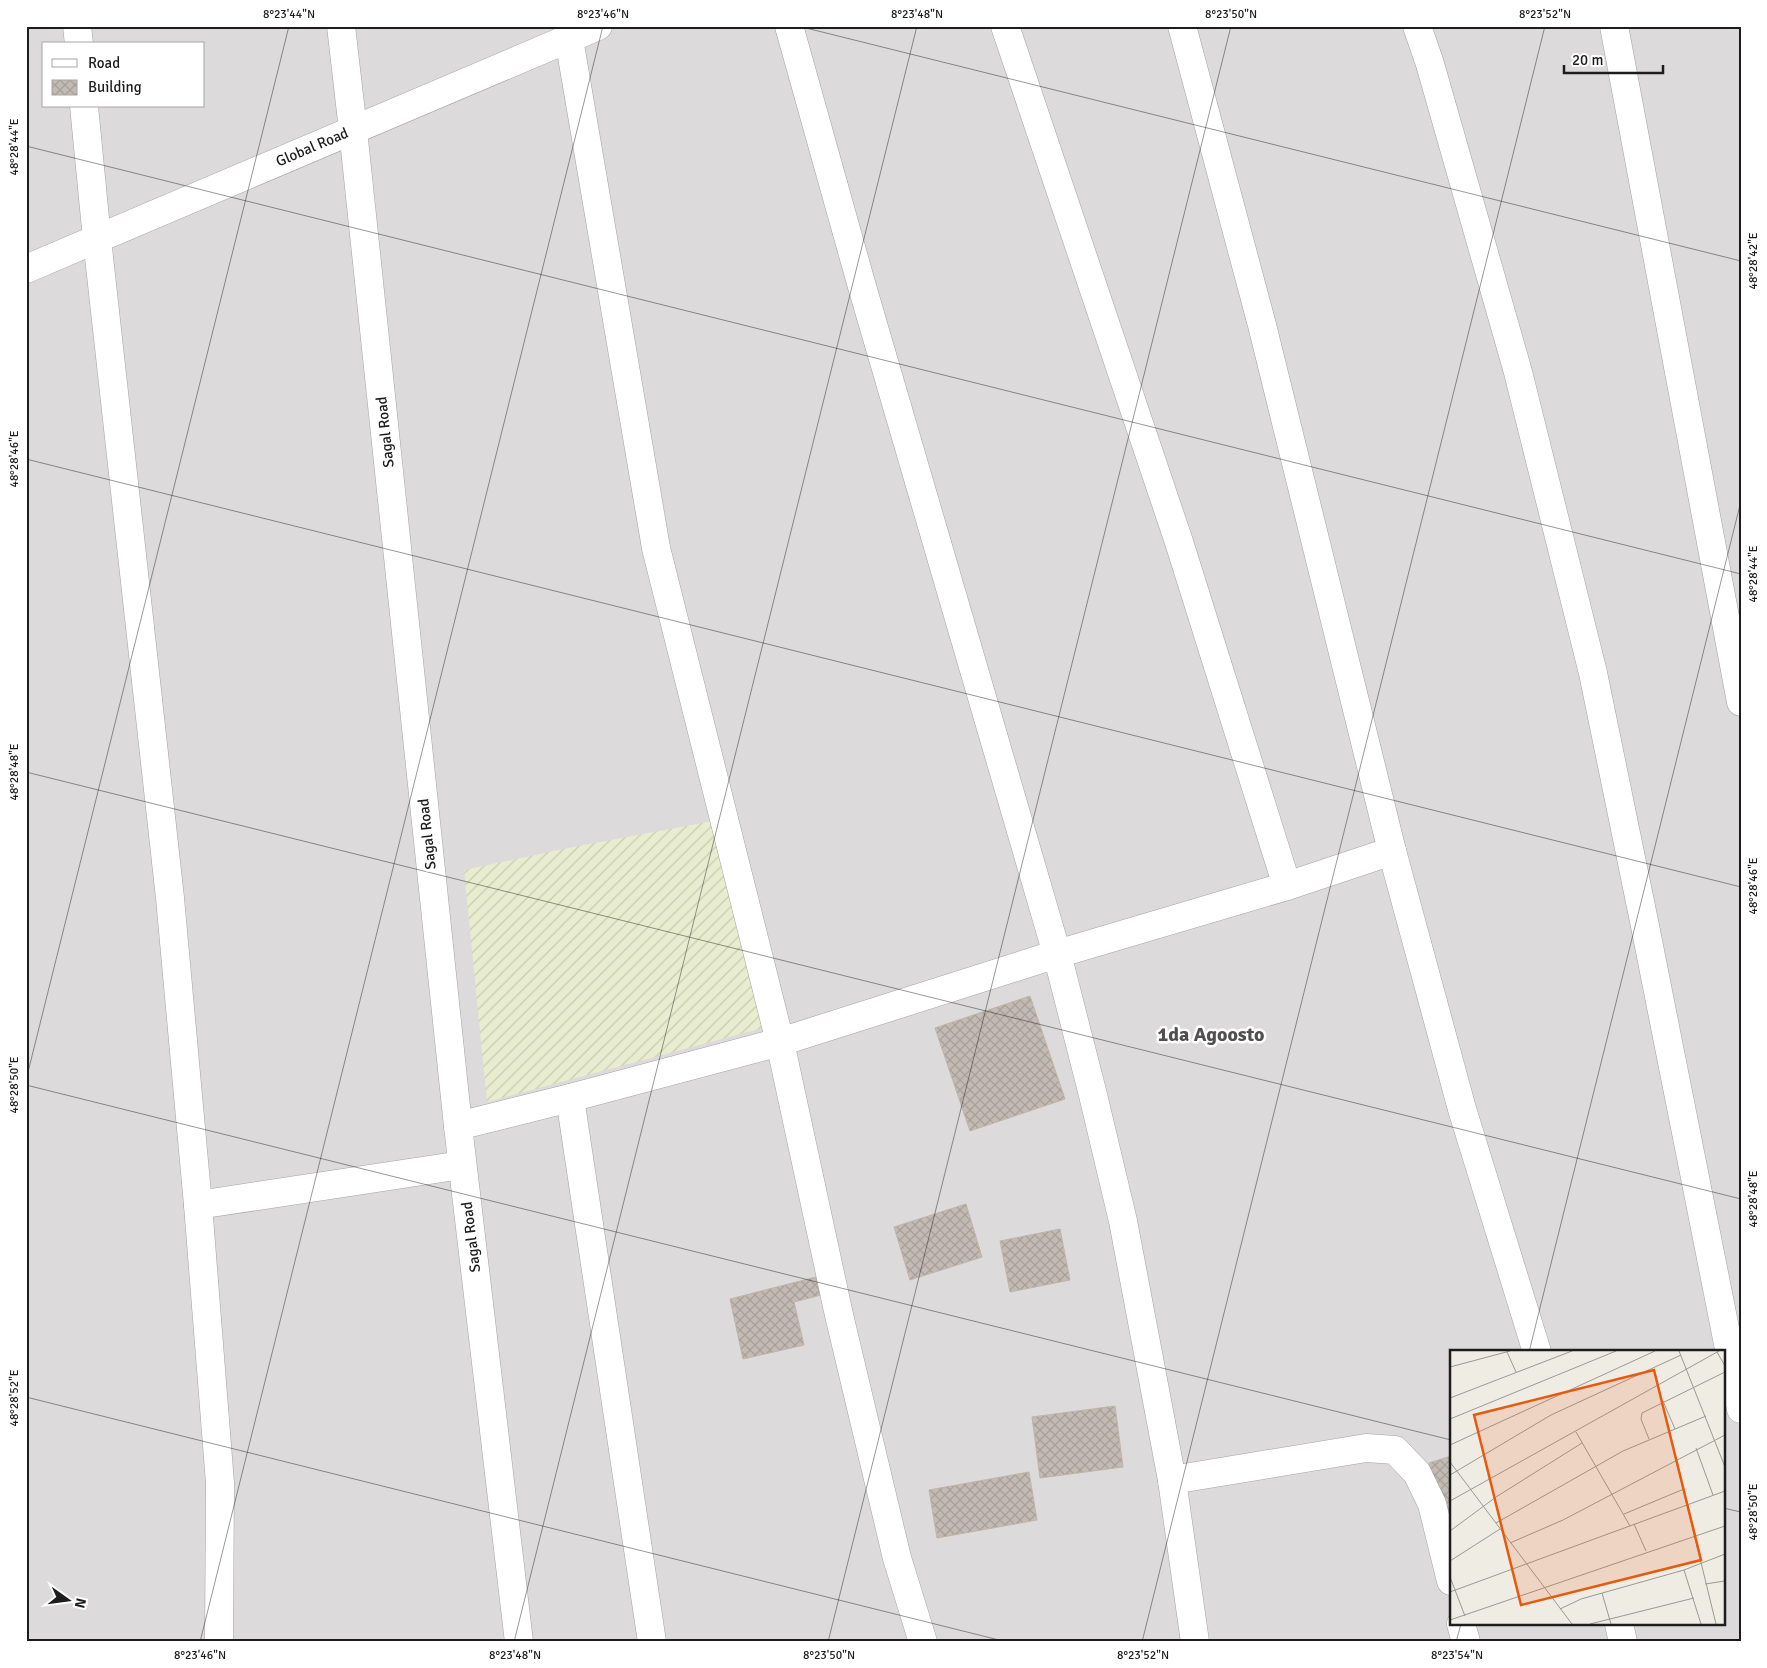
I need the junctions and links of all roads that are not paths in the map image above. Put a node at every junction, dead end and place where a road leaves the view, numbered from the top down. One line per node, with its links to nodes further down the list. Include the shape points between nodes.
1 (77, 26): 10 (street)
2 (341, 26): 12 (street, Sagal Road)
3 (598, 26): 9 (street, Global Road)
4 (788, 26): 18 (street)
5 (1005, 26): 17 (street, via 1179,542)
6 (1182, 26): 16 (street, via 1262,325)
7 (1417, 26): 25 (street, via 1518,372 1593,673)
8 (1614, 26): 15 (street)
9 (569, 39): 12 (street, Global Road); 19 (street, via 656,548)
10 (78, 42)
11 (84, 108): 13 (street)
12 (353, 130): 13 (street, Global Road); 21 (street, Sagal Road)
13 (96, 239): 14 (street, Global Road); 23 (street, via 170,898)
14 (26, 268)
15 (1741, 702)
16 (1392, 851): 17 (street); 24 (street, via 1462,1109)
17 (1287, 886): 18 (street)
18 (1056, 954): 19 (street); 26 (street, via 1124,1221)
19 (780, 1042): 20 (street); 33 (street, via 839,1315 897,1558)
20 (570, 1098): 21 (street); 32 (street)
21 (458, 1126): 22 (street, Sagal Road)
22 (462, 1165): 23 (street); 31 (street, Sagal Road)
23 (198, 1205): 30 (street, via 220,1483)
24 (1536, 1350)
25 (1741, 1409)
26 (1172, 1480): 27 (street, via 1366,1448 1395,1450 1417,1473 1432,1504); 34 (street)
27 (1450, 1577)
28 (1462, 1626): 35 (street)
29 (1619, 1626): 36 (street)
30 (220, 1642)
31 (519, 1642)
32 (652, 1642)
33 (923, 1642)
34 (1195, 1642)
35 (1466, 1642)
36 (1623, 1642)

